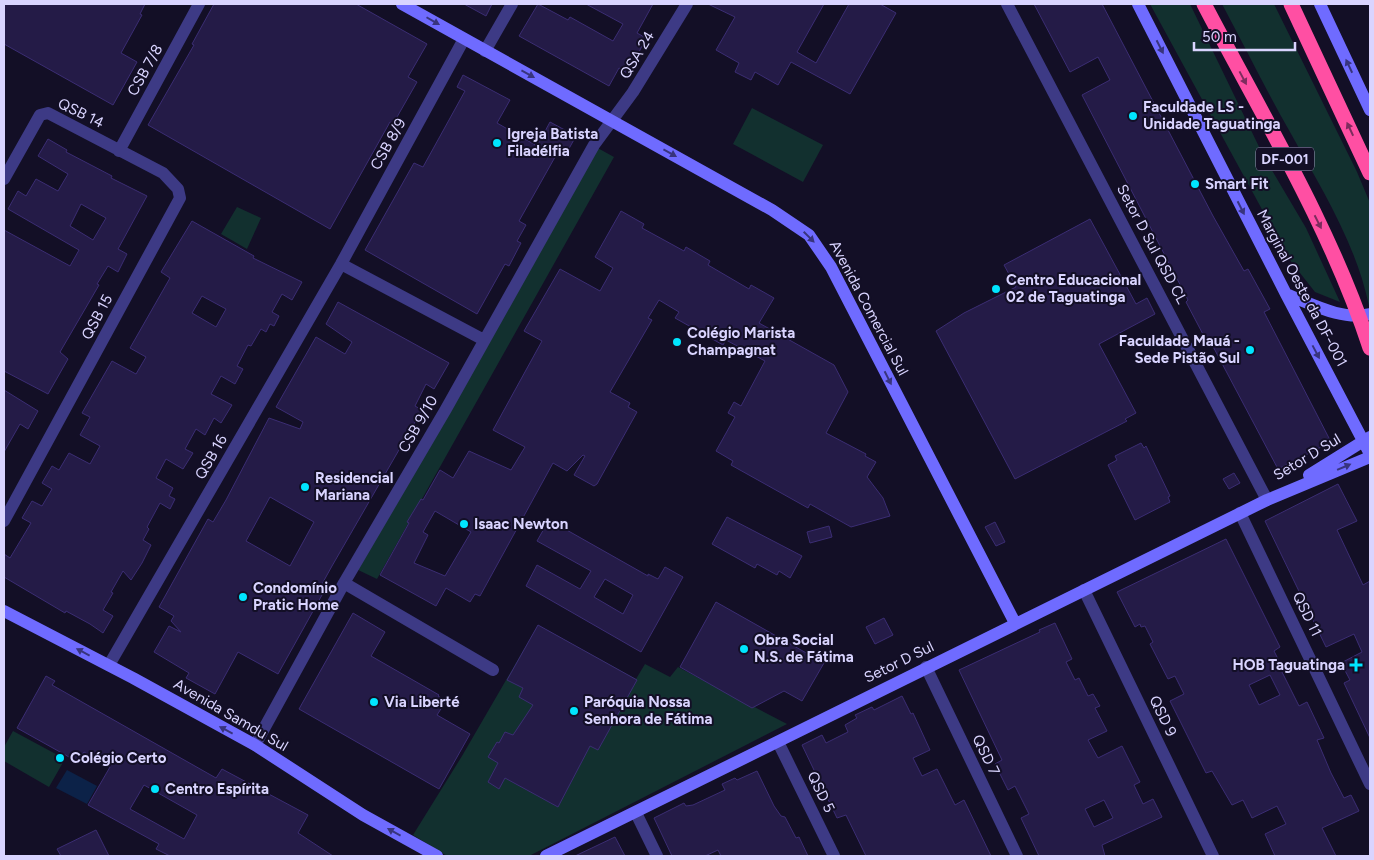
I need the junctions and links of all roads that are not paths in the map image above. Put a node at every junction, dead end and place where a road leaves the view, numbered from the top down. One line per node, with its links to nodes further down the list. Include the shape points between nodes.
1 (199, 4): 14 (street, CSB 7/8)
2 (402, 4): 10 (main road, Avenida Comercial Sul, one-way to 10)
3 (512, 4): 11 (street)
4 (686, 4): 13 (street, QSA 24, via 633,92)
5 (1007, 4): 24 (street, Setor D Sul QSD CL)
6 (1138, 4): 18 (main road, Marginal Oeste da DF-001, one-way to 18)
7 (1204, 4): 19 (highway, DF-001, one-way to 19)
8 (1291, 4): 15 (highway, one-way to 8)
9 (1320, 4): 12 (main road, one-way to 9)
10 (464, 39): 11 (main road, Avenida Comercial Sul); 17 (street, CSB 8/9)
11 (485, 50): 13 (main road, Avenida Comercial Sul, one-way to 13)
12 (1370, 110)
13 (611, 121): 20 (street, CSB 9/10); 30 (main road, Avenida Comercial Sul, one-way to 30, via 772,210 809,235 832,267)
14 (119, 151): 16 (street, QSB 14, via 48,112 40,114); 26 (street, QSB 15, via 163,173 178,189 180,198)
15 (1370, 173)
16 (4, 179)
17 (341, 264): 20 (street); 31 (street, QSB 16)
18 (1286, 294): 19 (main road, via 1331,312); 22 (main road, Marginal Oeste da DF-001, one-way to 22)
19 (1365, 315): 21 (highway, DF-001)
20 (484, 340): 27 (street, CSB 9/10)
21 (1370, 348)
22 (1367, 440): 23 (main road, Marginal Oeste da DF-001); 24 (main road, Setor D Sul)
23 (1370, 455): 24 (main road, Setor D Sul, one-way to 23)
24 (1267, 500): 25 (main road, Setor D Sul)
25 (1240, 513): 28 (main road, Setor D Sul); 36 (street, QSD 11)
26 (4, 521)
27 (344, 584): 33 (street); 35 (street, CSB 9/10)
28 (1084, 590): 30 (main road, Setor D Sul); 43 (street, QSD 9)
29 (4, 611): 31 (main road, Avenida Samdu Sul, one-way to 29)
30 (1015, 623): 32 (main road, Setor D Sul)
31 (109, 665): 35 (main road, Avenida Samdu Sul, one-way to 31)
32 (926, 667): 34 (main road, Setor D Sul); 42 (street, QSD 7)
33 (493, 670)
34 (778, 742): 37 (main road, Setor D Sul); 41 (street, QSD 5)
35 (255, 745): 38 (main road, Avenida Samdu Sul, one-way to 35, via 363,815)
36 (1370, 784)
37 (636, 813): 39 (main road, Setor D Sul); 40 (street)
38 (437, 856)
39 (546, 856)
40 (657, 856)
41 (834, 856)
42 (1017, 856)
43 (1213, 856)

